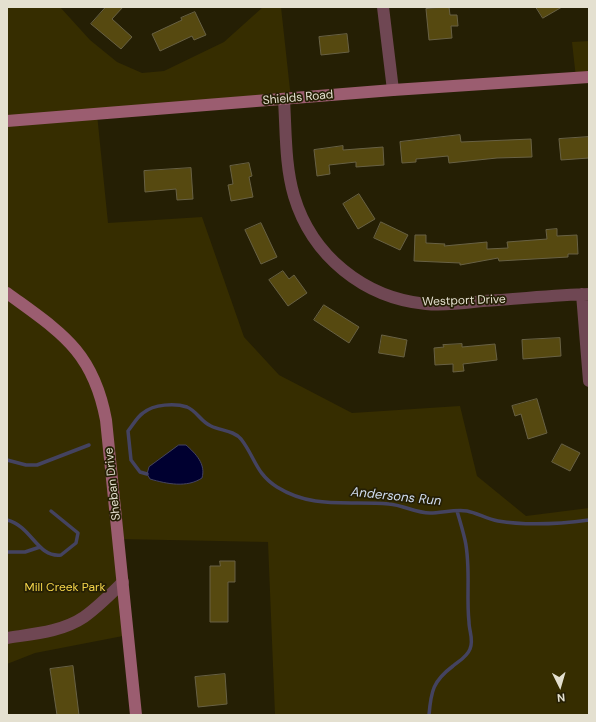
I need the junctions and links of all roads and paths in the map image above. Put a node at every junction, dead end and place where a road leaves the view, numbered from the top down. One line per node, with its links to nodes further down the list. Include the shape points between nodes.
1 (383, 7): 3 (street)
2 (589, 77): 3 (main road, Shields Road)
3 (393, 90): 4 (main road, Shields Road)
4 (284, 100): 5 (main road, Shields Road); 7 (street, Westport Drive, via 290,176 299,210 310,233 323,250 355,280 392,297 428,304)
5 (7, 122)
6 (7, 293): 9 (main road, Sheban Drive, via 53,327 71,344 93,374 100,390 106,420)
7 (586, 294): 8 (street)
8 (589, 381)
9 (123, 582): 10 (street, via 84,618 37,633); 11 (main road, Sheban Drive)
10 (7, 638)
11 (136, 715)

